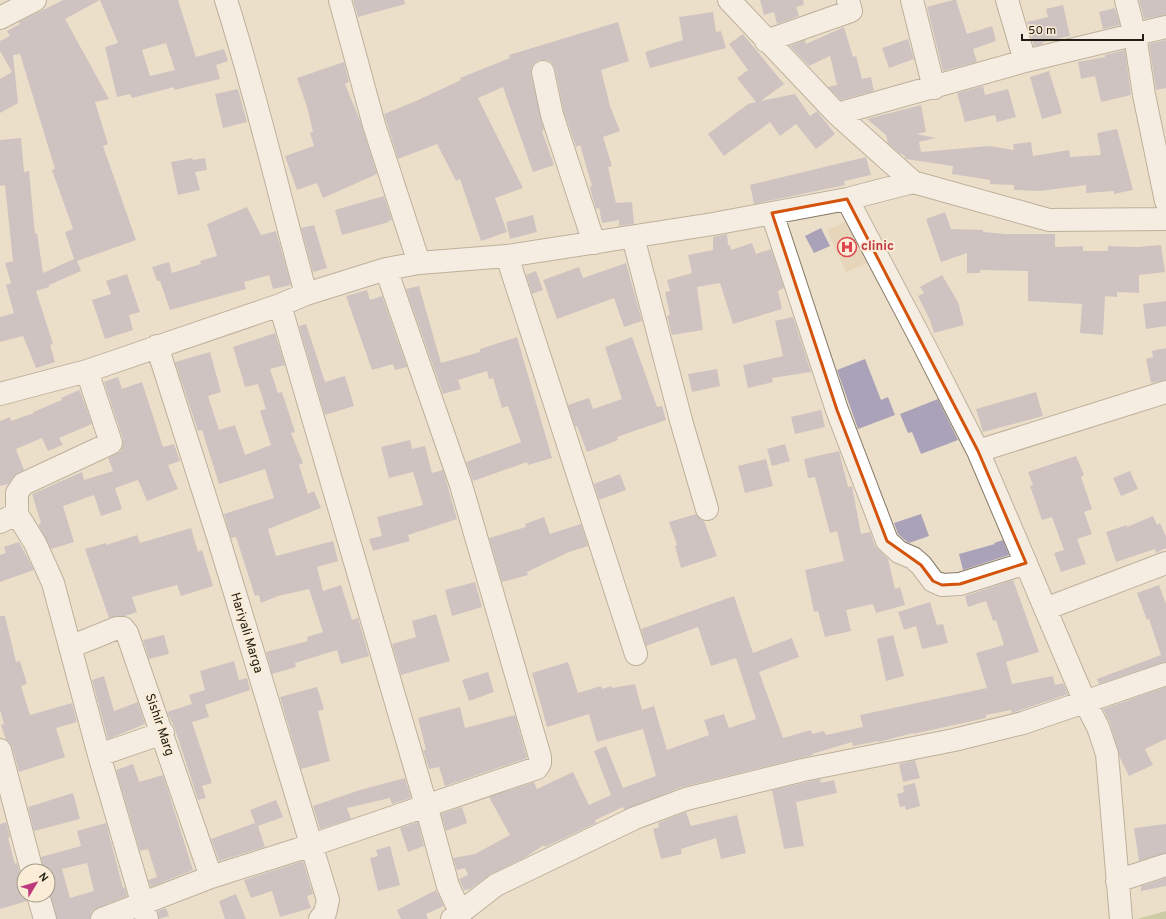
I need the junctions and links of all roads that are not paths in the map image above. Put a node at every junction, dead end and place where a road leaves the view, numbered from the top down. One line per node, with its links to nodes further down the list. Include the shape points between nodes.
1 (35, 0): 9 (street)
2 (226, 0): 27 (street, via 247,66)
3 (340, 0): 25 (street, via 374,125)
4 (729, 0): 12 (street)
5 (848, 0): 12 (street, via 851,11)
6 (912, 0): 15 (street)
7 (1007, 0): 13 (street)
8 (1126, 0): 11 (street)
9 (0, 18)
10 (1166, 27): 11 (street)
11 (1135, 35): 13 (street); 19 (street, via 1144,95)
12 (766, 41): 16 (street)
13 (1025, 61): 15 (street)
14 (543, 72): 23 (street, via 552,115)
15 (934, 88): 16 (street)
16 (837, 114): 17 (street)
17 (913, 182): 18 (street); 21 (street, via 1049,220)
18 (847, 199): 20 (street); 33 (street)
19 (1166, 201)
20 (772, 213): 22 (street); 36 (street, via 837,410 887,541 899,552 921,564 933,580 942,585 960,584)
21 (1166, 219)
22 (633, 237): 23 (street); 34 (street)
23 (594, 243): 24 (street)
24 (507, 256): 25 (street); 40 (street)
25 (419, 263): 26 (street)
26 (386, 269): 27 (street); 46 (street, via 461,485 540,757 540,763 536,768)
27 (306, 294): 28 (street)
28 (280, 305): 29 (street); 46 (street)
29 (157, 346): 30 (street); 47 (street, Hariyali Marga)
30 (87, 370): 32 (street); 35 (street, via 111,443 23,484 17,493)
31 (1166, 392): 33 (street)
32 (0, 394)
33 (978, 451): 36 (street)
34 (707, 509)
35 (9, 518): 39 (street, via 35,543 53,583)
36 (1026, 562): 38 (street)
37 (1166, 563): 38 (street)
38 (1045, 608): 42 (street)
39 (70, 647): 43 (street, Sishir Marg, via 117,628 123,628 127,633); 45 (street)
40 (636, 654)
41 (1166, 674): 42 (street)
42 (1085, 702): 51 (street, via 1098,727 1107,754); 54 (street, via 1023,723 954,740 803,770 686,799 635,818 496,886)
43 (162, 733): 45 (street); 50 (street, Sishir Marg)
44 (0, 750): 48 (street)
45 (99, 755): 53 (street)
46 (426, 805): 47 (street); 54 (street)
47 (312, 845): 50 (street); 57 (street, Hariyali Marga, via 328,900 325,913)
48 (30, 863)
49 (1166, 865): 51 (street)
50 (211, 877): 53 (street)
51 (1117, 881): 58 (street)
52 (40, 903): 55 (street)
53 (145, 911): 56 (street)
54 (456, 916)
55 (45, 919)
56 (102, 919)
57 (320, 919)
58 (1121, 919)

